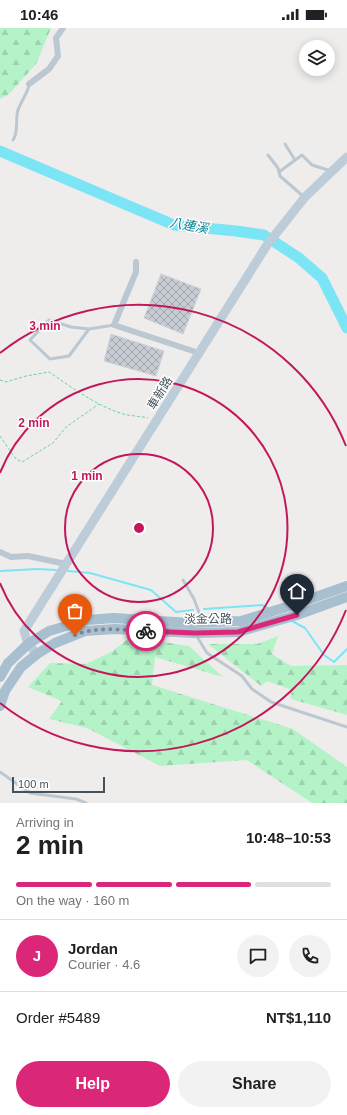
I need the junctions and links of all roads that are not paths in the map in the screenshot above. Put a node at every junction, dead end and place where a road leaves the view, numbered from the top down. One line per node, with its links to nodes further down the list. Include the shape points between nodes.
1 (63, 28): 2 (street, via 56,38 58,56 49,69)
2 (28, 84): 3 (lane, via 29,88 24,94 16,117 16,134)
3 (12, 140)
4 (285, 144): 6 (lane)
5 (268, 155): 9 (lane)
6 (295, 160): 8 (lane, via 302,155 312,165); 9 (lane)
7 (346, 161): 8 (street, 車新路)
8 (332, 171): 10 (street, 車新路)
9 (279, 172): 10 (lane, via 280,176)
10 (305, 198): 14 (street, 車新路, via 267,245)
11 (136, 262): 12 (street, via 136,272)
12 (114, 325): 13 (lane); 14 (street)
13 (89, 329): 13 (lane, via 48,320 30,340 50,359 69,356)
14 (199, 353): 16 (street, 車新路)
15 (0, 552): 16 (street, via 12,557 28,556)
16 (62, 571): 22 (street, 車新路, via 24,631)
17 (183, 580): 20 (lane)
18 (347, 586): 20 (main road, 淡金公路, via 240,621)
19 (347, 597): 21 (main road, 淡金公路, via 238,632)
20 (203, 622): 22 (main road, 淡金公路, via 114,618 88,620 49,632)
21 (195, 633): 23 (main road, 淡金公路, via 115,629 85,631 55,642); 26 (lane, via 207,654 242,676 252,689 272,702)
22 (28, 644): 23 (street); 24 (main road, 淡金公路, via 8,663)
23 (37, 654): 25 (main road, 淡金公路, via 21,667 5,691)
24 (0, 677)
25 (0, 706)
26 (347, 727)
27 (0, 772): 28 (lane, via 30,792)
28 (86, 803)

